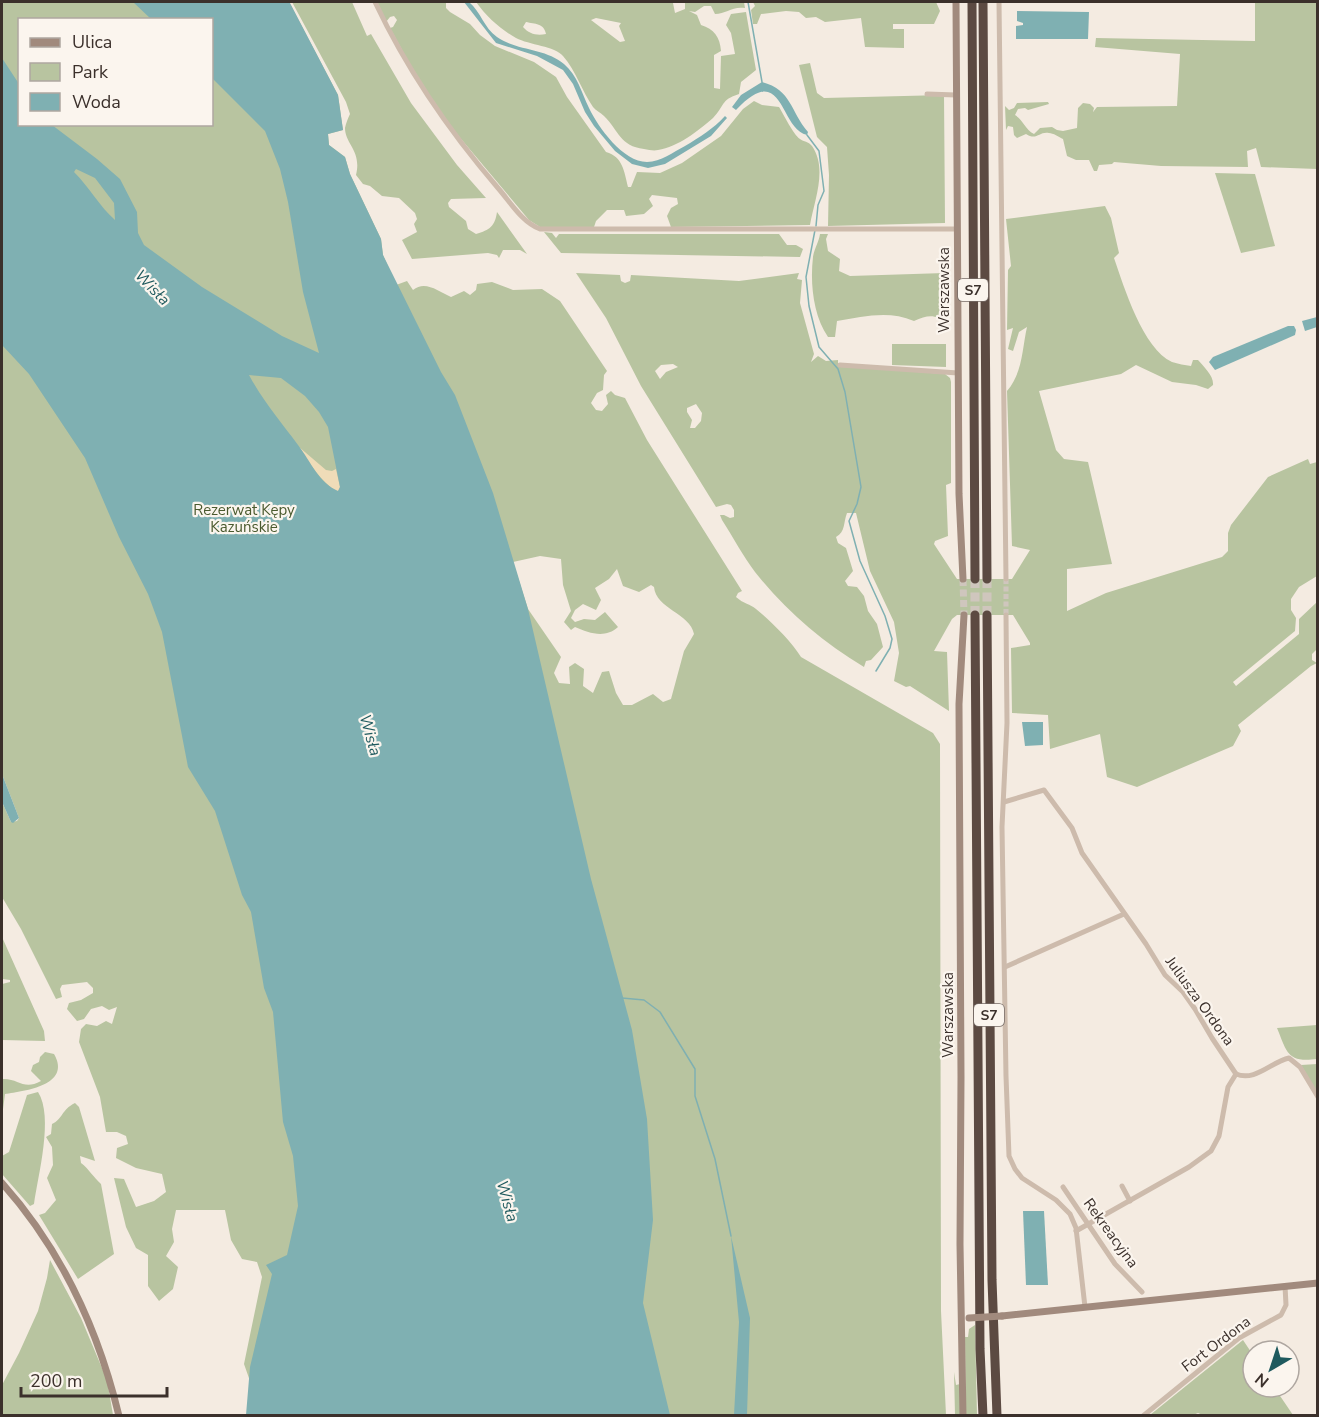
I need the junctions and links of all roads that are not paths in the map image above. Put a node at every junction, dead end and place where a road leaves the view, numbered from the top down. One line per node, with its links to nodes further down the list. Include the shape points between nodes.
1 (375, 2): 8 (street, via 416,79 461,145 532,226)
2 (956, 2): 7 (street, Warszawska)
3 (972, 2): 12 (highway, S7)
4 (984, 2): 13 (highway, S7)
5 (999, 2): 14 (street)
6 (927, 93): 7 (street)
7 (956, 95): 8 (street, Warszawska)
8 (957, 229): 10 (street, Warszawska)
9 (840, 365): 10 (street)
10 (958, 373): 11 (street, Warszawska)
11 (963, 579)
12 (975, 579)
13 (987, 579)
14 (1006, 579)
15 (964, 615): 34 (street, Warszawska, via 959,704 960,1244)
16 (975, 615): 37 (highway, S7)
17 (987, 615): 38 (highway, S7, via 992,1280)
18 (1006, 615): 19 (street)
19 (1004, 802): 20 (street, Juliusza Ordona, via 1044,790); 21 (street)
20 (1124, 914): 21 (street); 22 (street, Juliusza Ordona, via 1165,975 1195,1009)
21 (1005, 967): 29 (street, via 1009,1156 1022,1178 1068,1210)
22 (1236, 1074): 23 (street, via 1254,1075 1289,1058 1300,1067); 27 (street, via 1228,1088 1219,1136 1211,1151)
23 (1317, 1097)
24 (2, 1183): 35 (street, via 42,1235 78,1295 105,1363)
25 (1122, 1186): 27 (street)
26 (1063, 1187): 28 (street, Rekreacyjna)
27 (1130, 1201): 28 (street)
28 (1089, 1225): 29 (street); 32 (street, Rekreacyjna, via 1115,1264)
29 (1076, 1231): 33 (street)
30 (1317, 1283): 31 (street)
31 (1285, 1286): 33 (street); 39 (street, Fort Ordona, via 1286,1305 1281,1316 1239,1338)
32 (1142, 1292)
33 (1085, 1307): 34 (street, bridge)
34 (966, 1319): 36 (street, Warszawska)
35 (119, 1416)
36 (963, 1416)
37 (983, 1416)
38 (997, 1416)
39 (1143, 1416)

